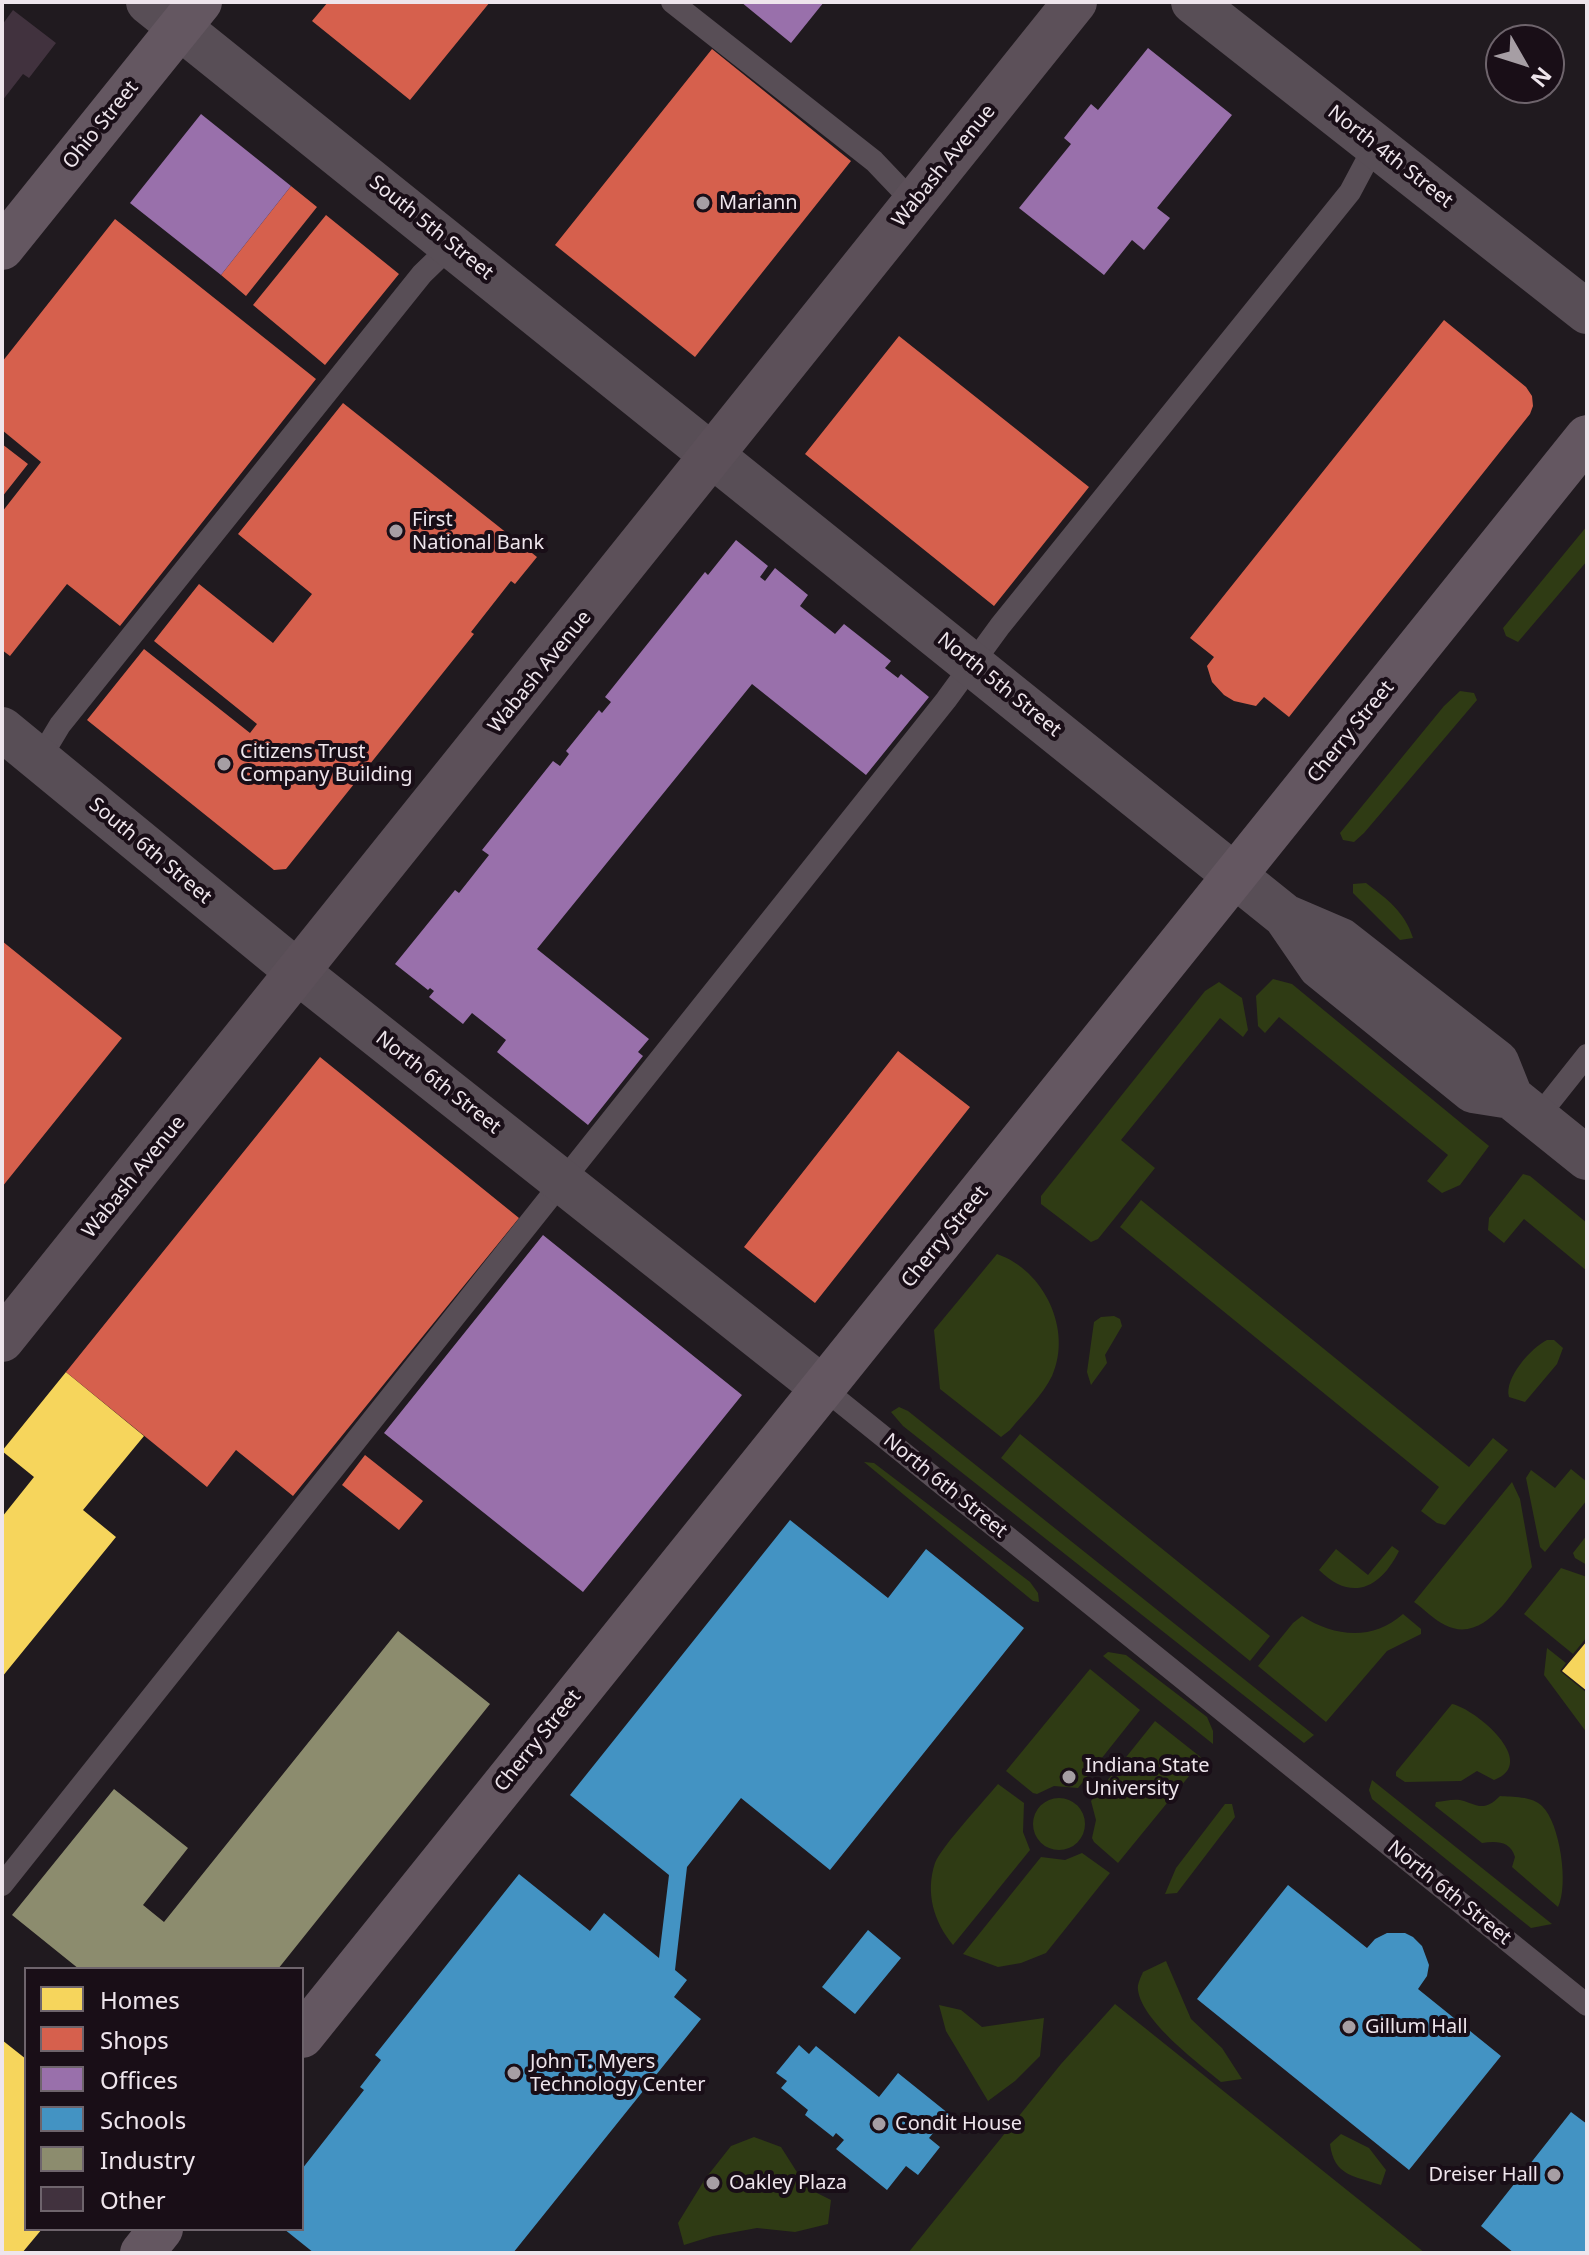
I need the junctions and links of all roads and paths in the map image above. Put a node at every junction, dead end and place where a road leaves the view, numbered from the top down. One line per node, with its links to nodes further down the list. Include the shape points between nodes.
1 (672, 2): 6 (lane, via 874,161)
2 (1075, 2): 6 (street, Wabash Avenue)
3 (1193, 2): 5 (street, North 4th Street)
4 (176, 10): 7 (street, South 5th Street); 8 (main road, Ohio Street)
5 (1375, 145): 9 (street, North 4th Street); 12 (lane, via 1350,192)
6 (914, 203): 11 (street, Wabash Avenue)
7 (452, 245): 11 (street, South 5th Street); 14 (lane, via 335,382 60,725)
8 (2, 248)
9 (1587, 312)
10 (1587, 437): 15 (main road, Cherry Street)
11 (713, 454): 12 (street, North 5th Street); 16 (street, Wabash Avenue)
12 (973, 664): 15 (street, North 5th Street); 20 (lane)
13 (2, 729): 14 (street, South 6th Street)
14 (39, 760): 16 (street, South 6th Street)
15 (1236, 875): 18 (street, North 5th Street, via 1285,916 1320,967 1473,1091); 22 (main road, Cherry Street)
16 (299, 973): 20 (street, North 6th Street); 21 (street, Wabash Avenue)
17 (1587, 1055): 18 (lane)
18 (1524, 1107): 19 (street, North 5th Street)
19 (1587, 1158)
20 (562, 1181): 22 (street, North 6th Street); 23 (lane)
21 (2, 1340)
22 (823, 1388): 24 (lane, North 6th Street); 25 (main road, Cherry Street)
23 (2, 1885)
24 (1587, 2005)
25 (304, 2034)
26 (159, 2231): 27 (main road)
27 (142, 2253)

